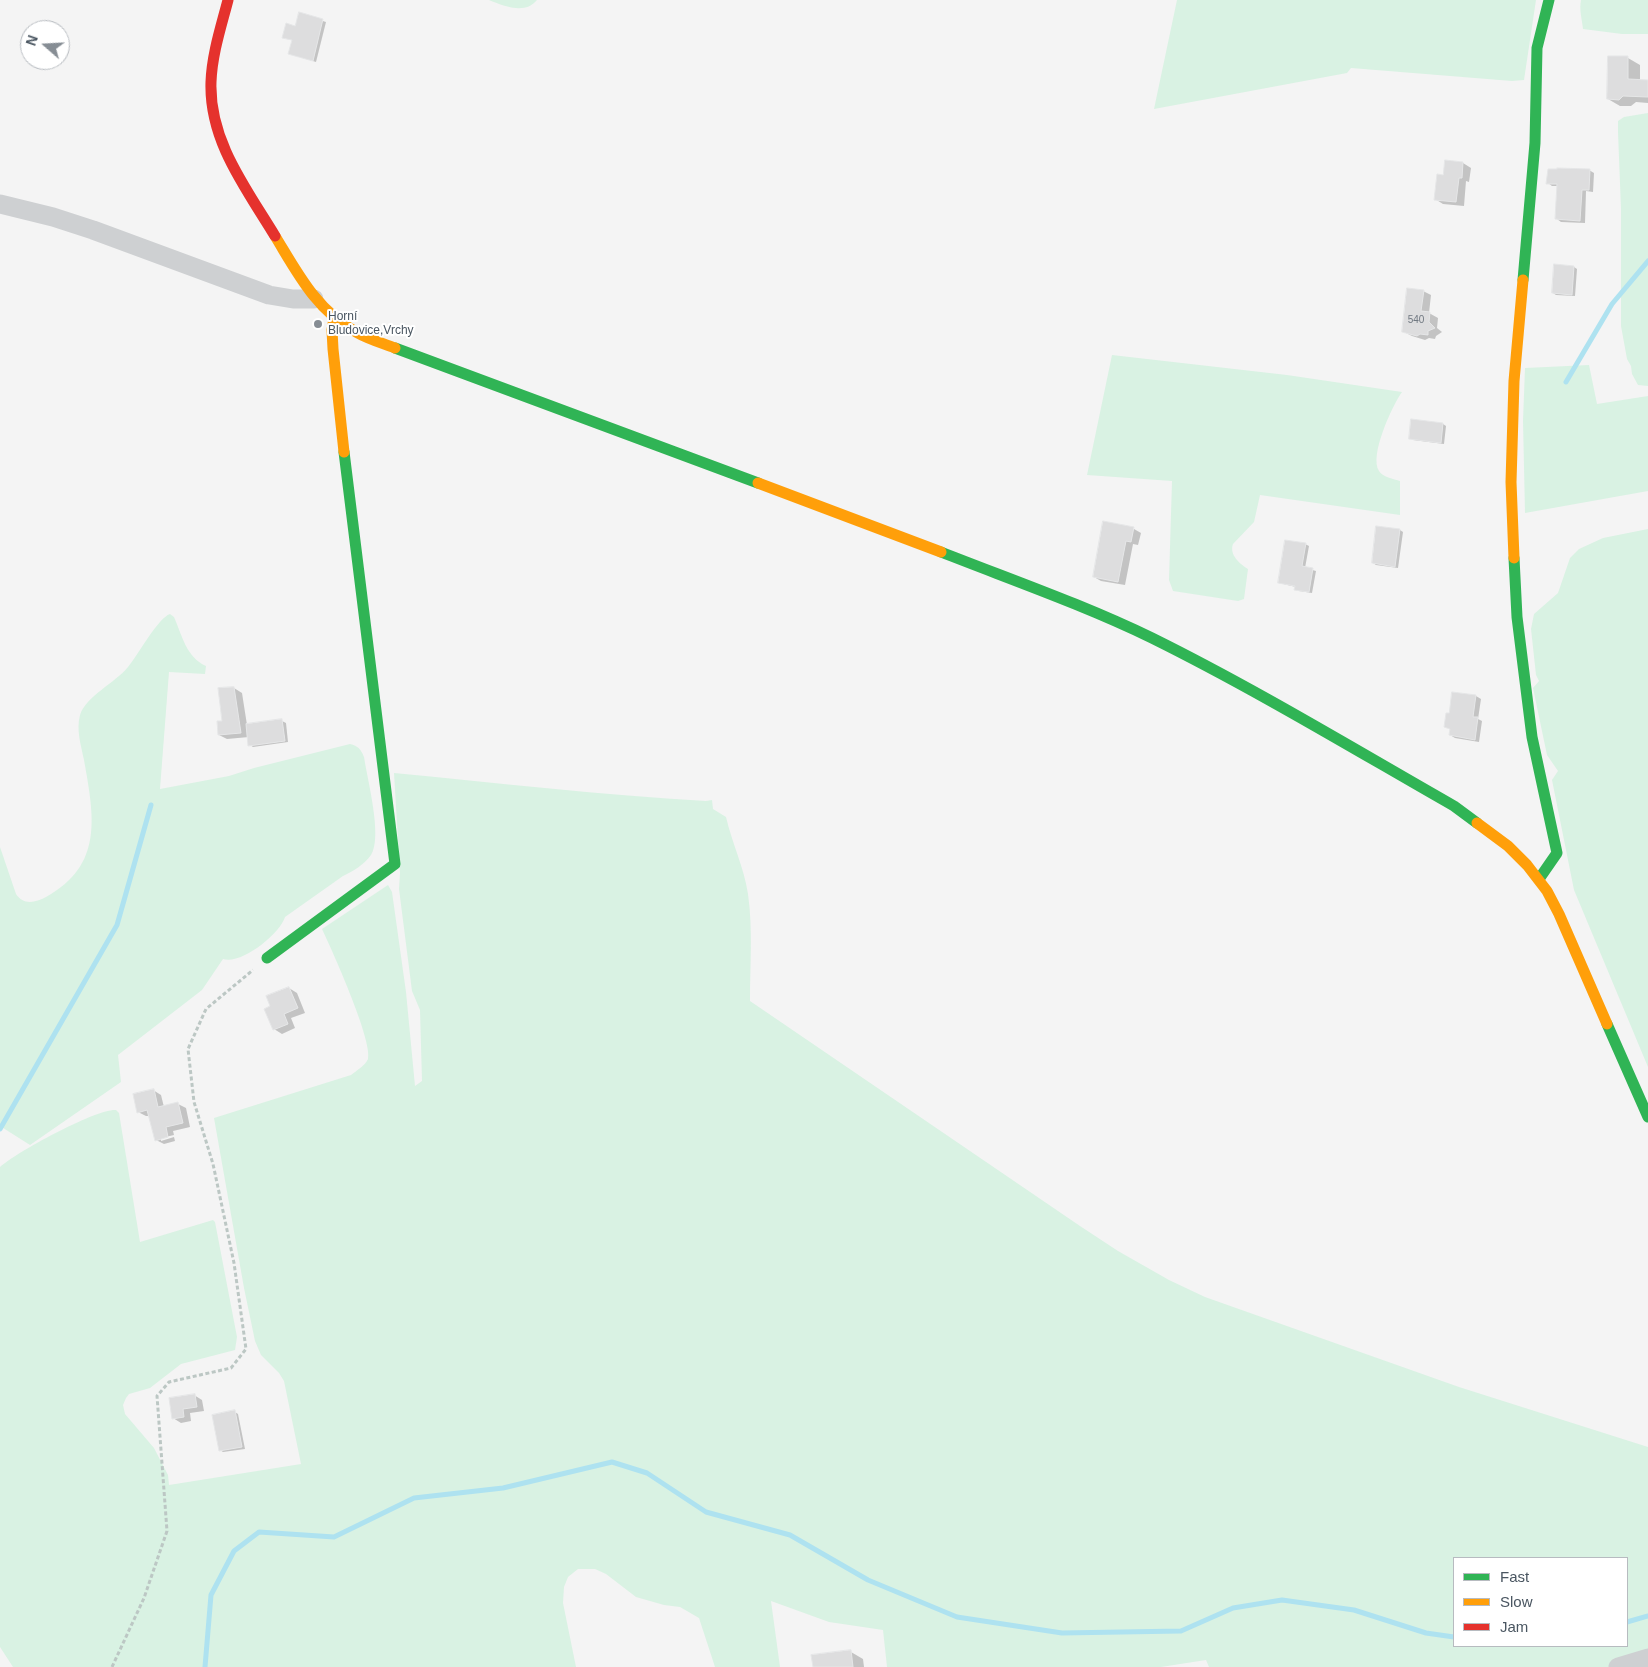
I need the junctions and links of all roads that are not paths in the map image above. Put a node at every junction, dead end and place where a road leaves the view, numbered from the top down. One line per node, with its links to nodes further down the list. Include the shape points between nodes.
1 (228, 0): 4 (street, via 212,76 214,124 231,164)
2 (1549, 0): 6 (street, via 1537,48 1535,142 1514,381 1511,482 1519,636 1532,737 1557,853)
3 (0, 204): 4 (street, via 93,230 269,295)
4 (314, 299): 5 (street)
5 (334, 318): 6 (street, via 366,337 903,537 1118,622 1233,681 1454,806 1508,846); 7 (street, via 333,350 348,495 395,864)
6 (1539, 879): 8 (street, via 1559,914)
7 (267, 958)
8 (1648, 1117)
9 (1648, 1658): 10 (street)
10 (1618, 1667)

